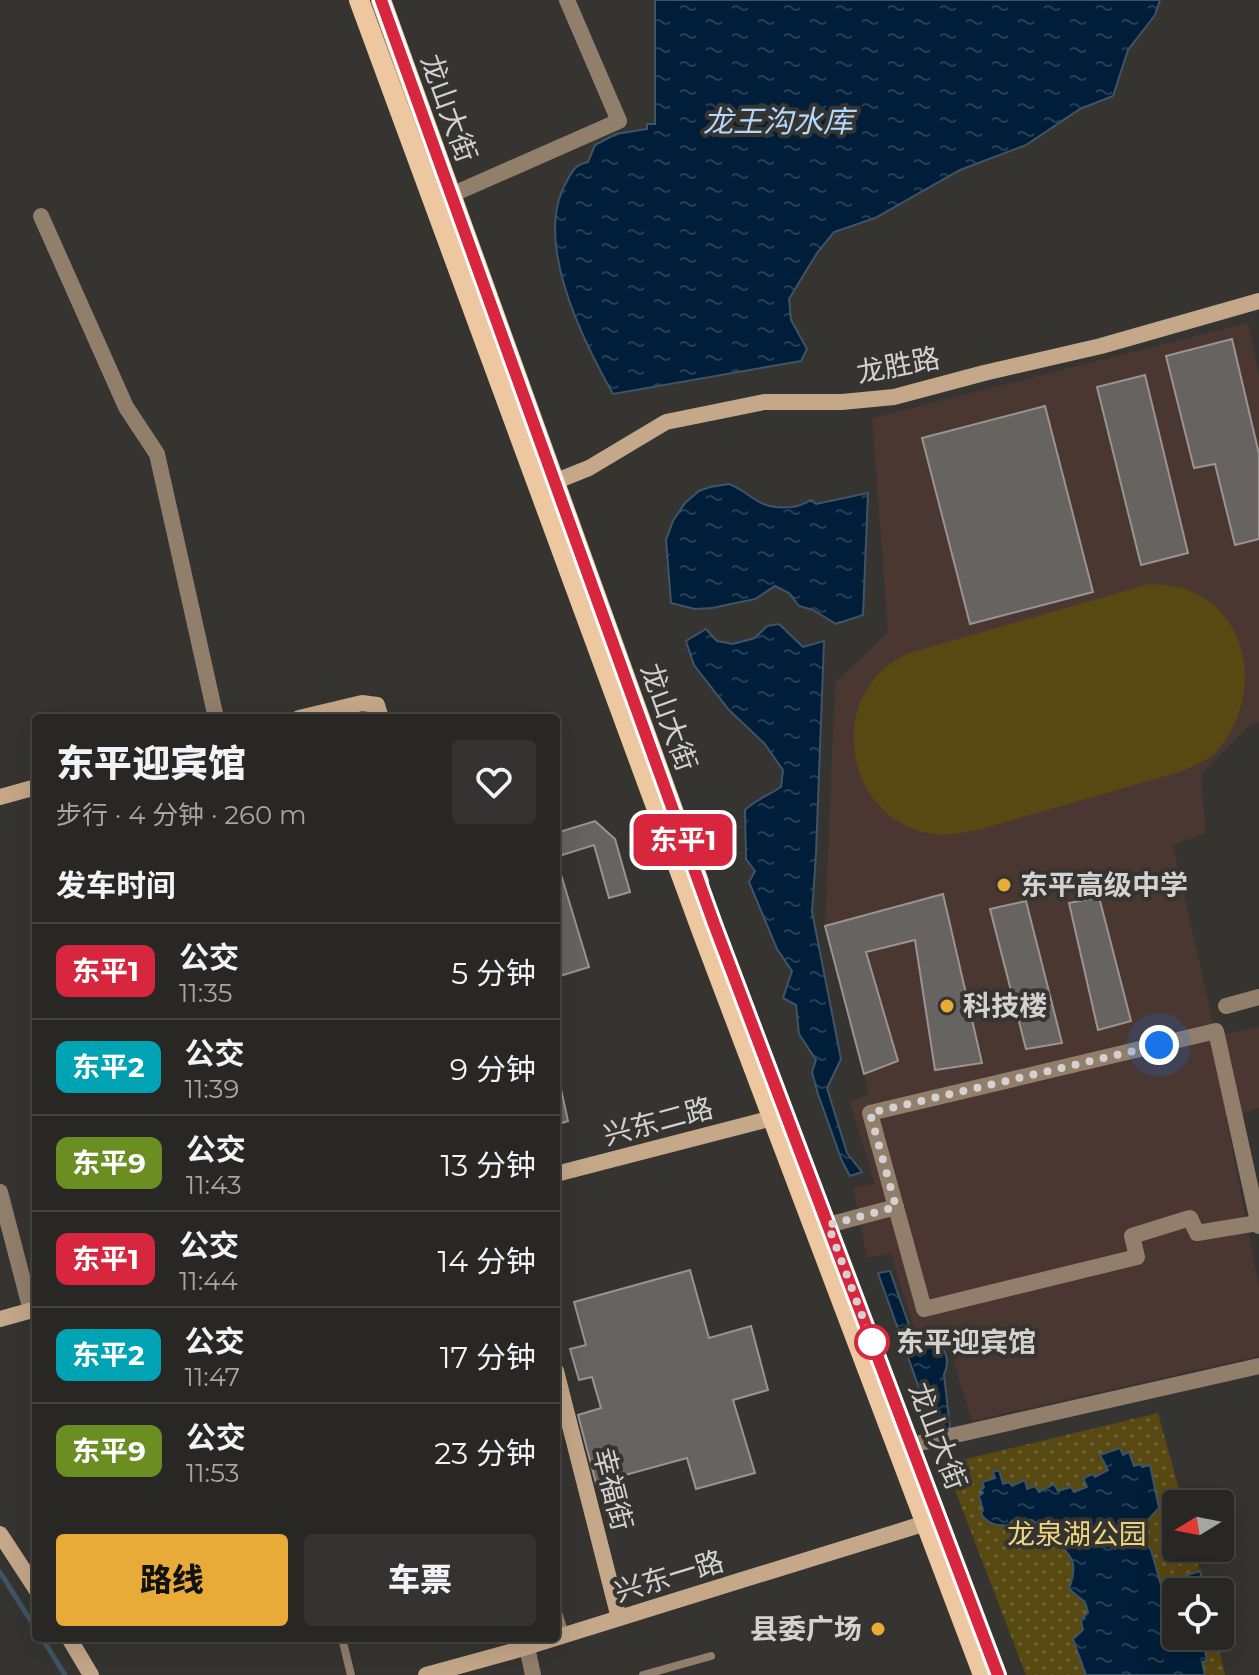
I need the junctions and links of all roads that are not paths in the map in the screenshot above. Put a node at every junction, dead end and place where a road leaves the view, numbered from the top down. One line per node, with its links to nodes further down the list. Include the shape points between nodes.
1 (359, 0): 15 (main road, 龙山大街)
2 (381, 0): 4 (main road, 龙山大街)
3 (567, 0): 4 (street, via 619,121)
4 (451, 195): 7 (main road, 龙山大街)
5 (41, 216): 9 (street, via 126,407 157,454)
6 (1259, 301): 7 (street, 龙胜路, via 894,397 764,402 666,422 589,468)
7 (554, 482): 20 (main road, 龙山大街)
8 (379, 712): 10 (street, via 362,703)
9 (215, 714)
10 (316, 714)
11 (32, 788): 12 (street)
12 (0, 797)
13 (1259, 997): 14 (street)
14 (1226, 1006)
15 (773, 1118): 16 (street, 兴东二路); 27 (main road, 龙山大街)
16 (560, 1173)
17 (0, 1192): 21 (street)
18 (896, 1207): 19 (street, via 924,1309 1137,1257 1132,1236 1190,1218 1197,1233); 19 (street, via 870,1113 1216,1031); 20 (street)
19 (1259, 1224)
20 (828, 1225): 26 (main road, 龙山大街)
21 (32, 1303)
22 (32, 1311): 23 (street)
23 (0, 1319)
24 (1259, 1366): 26 (street)
25 (560, 1387): 30 (street, 幸福街)
26 (911, 1445): 45 (main road, 龙山大街)
27 (926, 1523): 30 (street, 兴东一路); 44 (main road, 龙山大街)
28 (0, 1534): 29 (street)
29 (32, 1583)
30 (619, 1618): 32 (street, 兴东一路)
31 (560, 1619): 32 (lane)
32 (565, 1635): 33 (street, 兴东一路)
33 (560, 1637)
34 (71, 1642): 39 (street)
35 (343, 1642): 40 (lane)
36 (543, 1642): 37 (street, 兴东一路)
37 (527, 1647): 41 (street, 兴东一路); 42 (street)
38 (711, 1656): 43 (lane)
39 (91, 1675)
40 (351, 1675)
41 (426, 1675)
42 (533, 1675)
43 (643, 1675)
44 (983, 1675)
45 (998, 1675)

